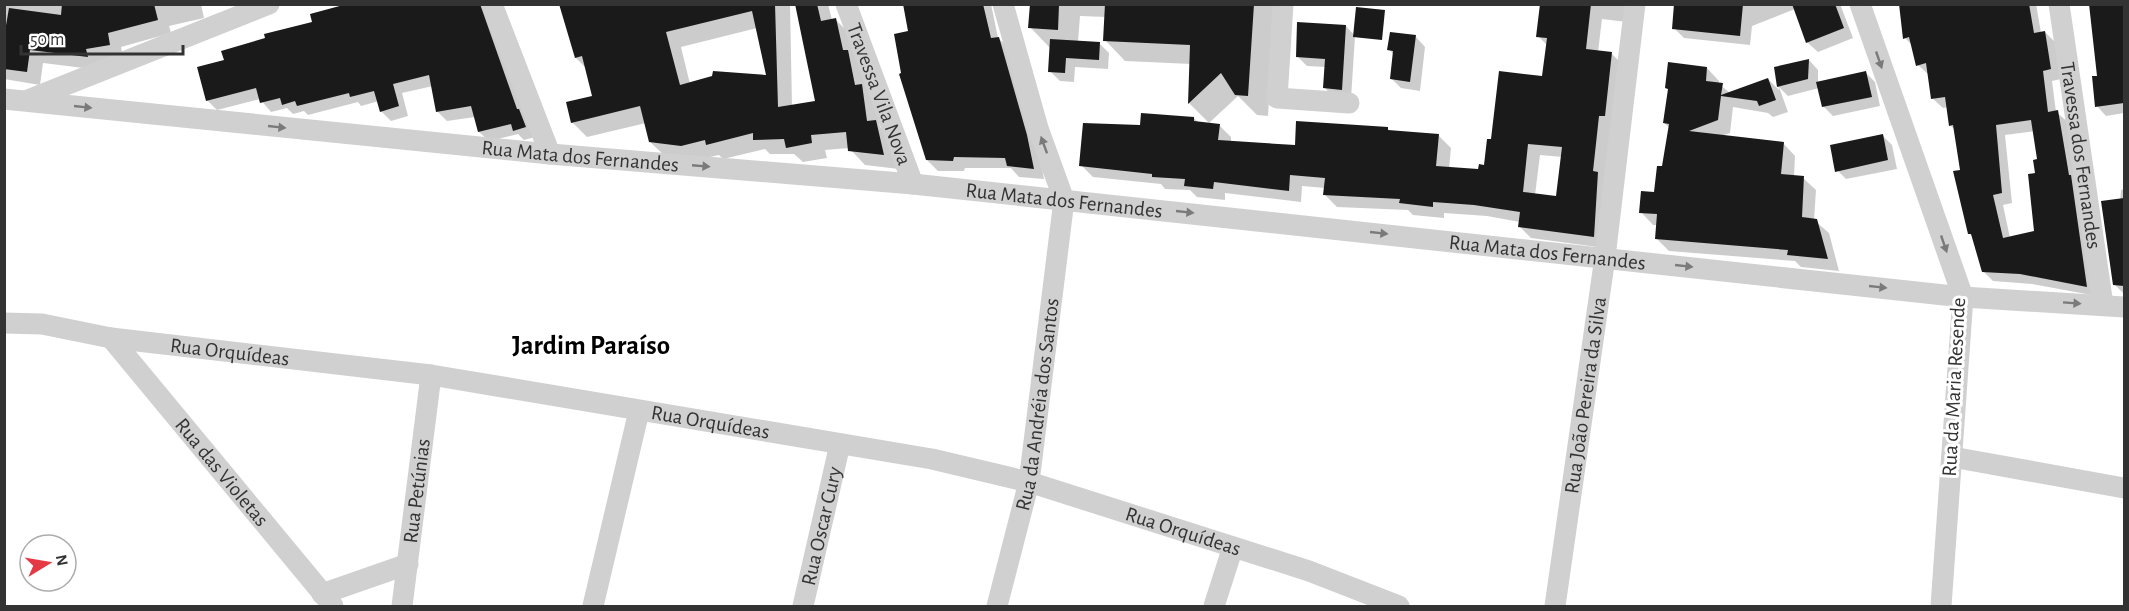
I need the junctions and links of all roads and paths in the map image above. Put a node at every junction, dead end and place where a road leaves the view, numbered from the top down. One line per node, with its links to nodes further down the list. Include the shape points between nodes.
1 (269, 4): 9 (street)
2 (492, 4): 11 (street)
3 (846, 4): 12 (street, Travessa Vila Nova)
4 (1003, 4): 13 (street, one-way to 4, via 1038,128)
5 (1283, 4): 10 (street, via 1277,99)
6 (1635, 4): 14 (street, Rua João Pereira da Silva)
7 (1860, 4): 15 (street, Rua da Maria Resende, one-way to 15)
8 (2059, 4): 16 (street, Travessa dos Fernandes)
9 (15, 100): 11 (street, Rua Mata dos Fernandes, one-way to 11)
10 (1349, 103)
11 (550, 154): 12 (street, Rua Mata dos Fernandes, one-way to 12)
12 (913, 184): 13 (street, Rua Mata dos Fernandes)
13 (1064, 200): 14 (street, Rua Mata dos Fernandes, one-way to 14); 24 (street, Rua da Andréia dos Santos)
14 (1605, 257): 15 (street, Rua Mata dos Fernandes, one-way to 15); 35 (street, Rua João Pereira da Silva)
15 (1963, 297): 16 (street, Rua Mata dos Fernandes, one-way to 16); 23 (street, Rua da Maria Resende)
16 (2103, 305): 17 (street, Rua Mata dos Fernandes)
17 (2124, 307)
18 (4, 322): 19 (street, Rua Orquídeas, via 42,324)
19 (111, 338): 20 (street, Rua Orquídeas); 28 (street, Rua das Violetas)
20 (431, 375): 21 (street, Rua Orquídeas); 27 (street, Rua Petúnias)
21 (639, 411): 22 (street, Rua Orquídeas); 30 (street)
22 (840, 444): 24 (street, Rua Orquídeas, via 932,459); 31 (street, Rua Oscar Cury)
23 (1952, 457): 25 (street); 36 (street, Rua da Maria Resende)
24 (1029, 482): 26 (street, Rua Orquídeas); 32 (street, Rua da Andréia dos Santos)
25 (2124, 488)
26 (1233, 547): 33 (street); 34 (street, Rua Orquídeas)
27 (408, 564): 28 (street); 29 (street, Rua Petúnias)
28 (328, 600)
29 (402, 606)
30 (593, 606)
31 (803, 606)
32 (997, 606)
33 (1214, 606)
34 (1399, 606)
35 (1556, 606)
36 (1941, 606)

